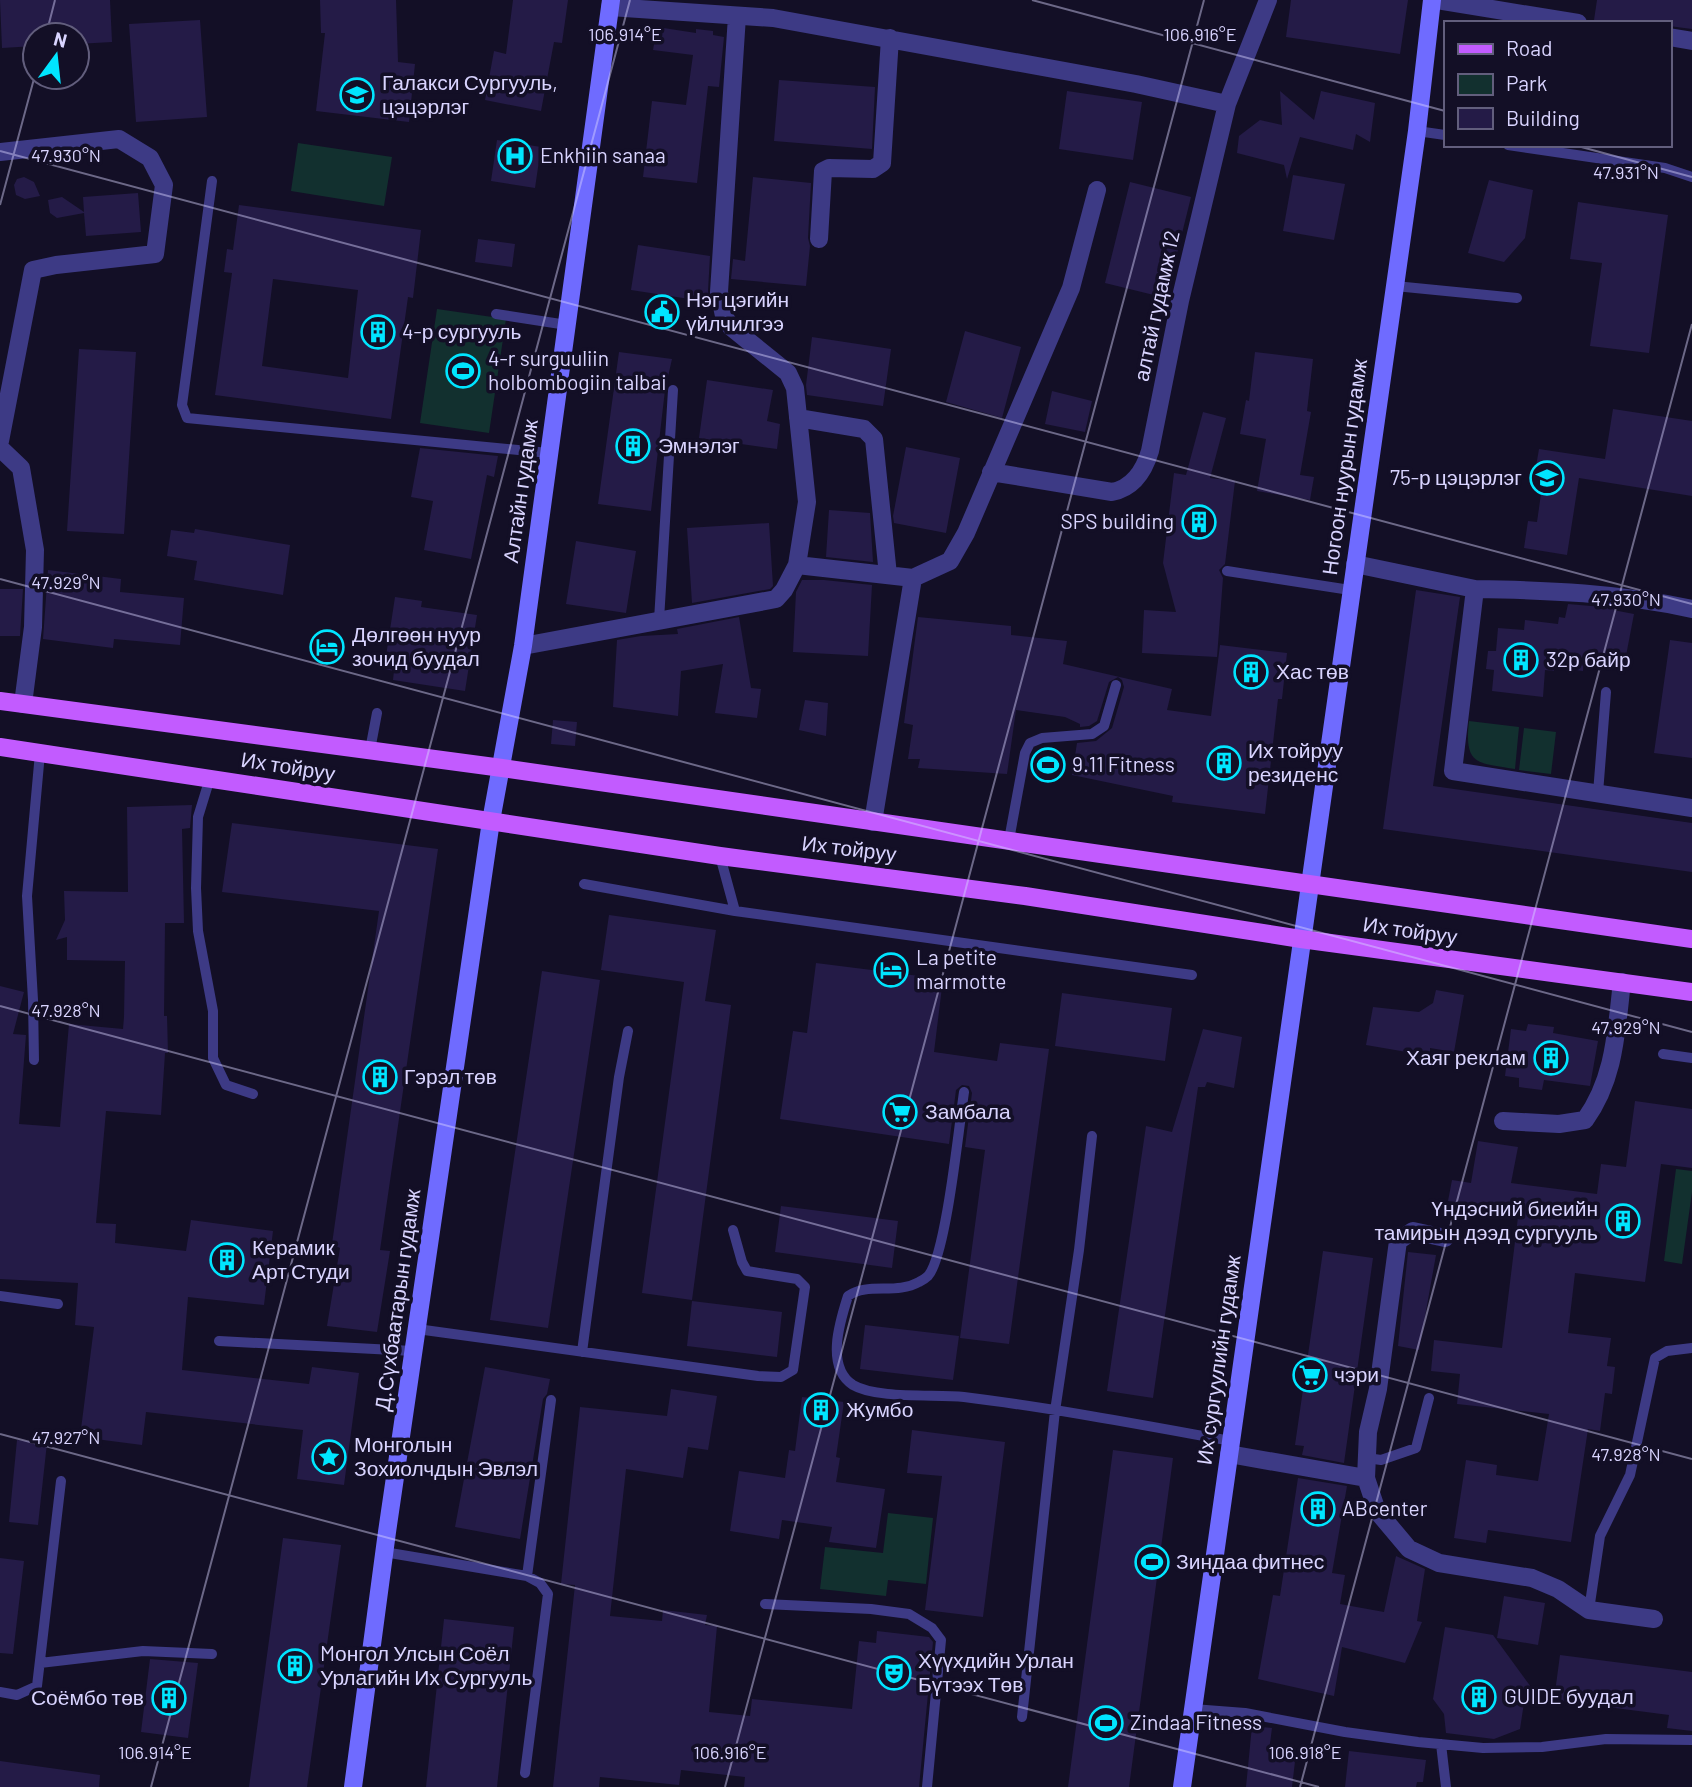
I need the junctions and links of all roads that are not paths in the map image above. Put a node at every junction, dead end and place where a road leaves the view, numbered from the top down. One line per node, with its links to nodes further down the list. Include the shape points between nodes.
1 (1268, 0): 10 (street, алтай гудамж 12)
2 (1432, 0): 11 (main road, Ногоон нуурын гудамж)
3 (1437, 0): 6 (street)
4 (610, 4): 5 (street); 22 (main road, Алтайн гудамж)
5 (737, 16): 8 (street); 24 (street, via 719,292 731,327 788,373 795,387)
6 (1566, 21)
7 (1671, 37): 9 (street)
8 (890, 38): 10 (street); 18 (street, via 882,163 873,169 823,171)
9 (1692, 41)
10 (1227, 104): 28 (street, алтай гудамж 12, via 1143,469 1128,486 1112,492)
11 (1417, 131): 12 (lane); 19 (main road, Ногоон нуурын гудамж)
12 (1444, 135)
13 (1522, 147): 15 (lane, via 1665,168)
14 (0, 152): 25 (street, via 119,138 150,158 164,185 155,254 33,270)
15 (1692, 177)
16 (212, 181): 27 (lane, via 182,405 187,418)
17 (1097, 190): 28 (street, via 1071,288)
18 (819, 239)
19 (1395, 286): 20 (lane); 29 (main road, Ногоон нуурын гудамж)
20 (1517, 298)
21 (496, 314): 22 (lane)
22 (567, 325): 27 (main road, Алтайн гудамж)
23 (673, 390): 37 (lane)
24 (798, 418): 30 (street, via 807,502); 32 (street, via 864,429 874,439)
25 (0, 441)
26 (0, 448): 42 (street, via 21,468 35,550 33,627)
27 (549, 453): 38 (main road, Алтайн гудамж)
28 (991, 472): 33 (street, via 950,561)
29 (1355, 564): 34 (street); 35 (main road, Ногоон нуурын гудамж)
30 (797, 565): 32 (street); 37 (street, via 776,598)
31 (1227, 571): 35 (lane)
32 (888, 575): 33 (street)
33 (913, 578): 52 (street)
34 (1475, 589): 36 (street, via 1564,591); 49 (street, via 1453,771)
35 (1350, 590): 56 (main road, Ногоон нуурын гудамж)
36 (1692, 609)
37 (659, 620): 38 (street)
38 (523, 646): 47 (main road, Алтайн гудамж)
39 (1116, 685): 53 (lane, via 1100,731 1030,743 1024,754)
40 (1606, 692): 49 (lane)
41 (0, 701): 42 (main road, Их тойруу)
42 (23, 704): 45 (main road, Их тойруу)
43 (377, 713): 45 (lane)
44 (0, 747): 46 (main road, Их тойруу)
45 (370, 750): 47 (main road, Их тойруу)
46 (40, 753): 48 (main road, Их тойруу); 66 (lane, via 27,896)
47 (502, 768): 51 (main road, Алтайн гудамж); 52 (main road, Их тойруу)
48 (210, 778): 51 (main road, Их тойруу); 68 (lane, via 198,817 196,888 198,931 213,1011 212,1058 226,1085)
49 (1598, 793): 50 (street)
50 (1692, 807)
51 (491, 821): 54 (main road, Их тойруу); 75 (main road, Д.Сүхбаатарын гудамж)
52 (873, 822): 53 (main road, Их тойруу)
53 (1009, 840): 56 (main road, Их тойруу)
54 (720, 856): 57 (lane); 58 (main road, Их тойруу, via 1025,896)
55 (584, 884): 57 (lane)
56 (1310, 886): 58 (main road, Ногоон нуурын гудамж); 59 (main road, Их тойруу)
57 (735, 911): 60 (lane)
58 (1301, 939): 61 (main road, Их тойруу); 83 (main road, Их сургуулийн гудамж)
59 (1692, 939)
60 (1192, 975)
61 (1622, 982): 62 (main road, Их тойруу); 69 (street, via 1612,1062 1598,1102 1585,1120 1559,1124)
62 (1692, 992)
63 (628, 1031): 79 (lane)
64 (1663, 1054): 65 (lane)
65 (1692, 1058)
66 (34, 1060)
67 (964, 1093): 82 (lane, via 942,1237 930,1275 909,1287 857,1289 848,1296 835,1351 852,1384 877,1392 962,1397)
68 (253, 1094)
69 (1503, 1121)
70 (1092, 1136): 82 (lane)
71 (733, 1230): 79 (lane, via 747,1271 797,1279 806,1287 793,1370 781,1377 758,1376)
72 (1445, 1238): 84 (street, via 1413,1231 1398,1241)
73 (0, 1296): 74 (lane)
74 (58, 1304)
75 (416, 1329): 78 (main road, Д.Сүхбаатарын гудамж); 79 (lane)
76 (219, 1341): 78 (lane)
77 (1692, 1349): 90 (lane, via 1667,1351 1655,1358 1630,1475 1600,1536)
78 (413, 1351): 87 (main road, Д.Сүхбаатарын гудамж)
79 (582, 1352)
80 (1429, 1398): 84 (lane, via 1416,1448 1381,1460)
81 (551, 1400): 88 (lane)
82 (1055, 1411): 83 (lane); 96 (lane)
83 (1230, 1447): 85 (street); 95 (main road, Их сургуулийн гудамж)
84 (1367, 1458): 85 (street)
85 (1366, 1478): 90 (street, via 1377,1511 1409,1549 1439,1563 1532,1578)
86 (61, 1481): 93 (lane)
87 (384, 1552): 88 (lane); 100 (main road, Д.Сүхбаатарын гудамж)
88 (527, 1576): 99 (lane, via 548,1594)
89 (765, 1604): 101 (lane, via 909,1614 932,1628 941,1640)
90 (1589, 1610): 91 (street)
91 (1654, 1619)
92 (212, 1654): 93 (lane, via 143,1651)
93 (40, 1663): 94 (lane, via 37,1686 17,1695)
94 (0, 1692)
95 (1193, 1709): 98 (lane); 102 (main road, Их сургуулийн гудамж)
96 (1022, 1717)
97 (1692, 1740): 98 (lane, via 1606,1739 1483,1748)
98 (1441, 1744): 103 (lane)
99 (525, 1773)
100 (353, 1787)
101 (927, 1787)
102 (1182, 1787)
103 (1446, 1787)

